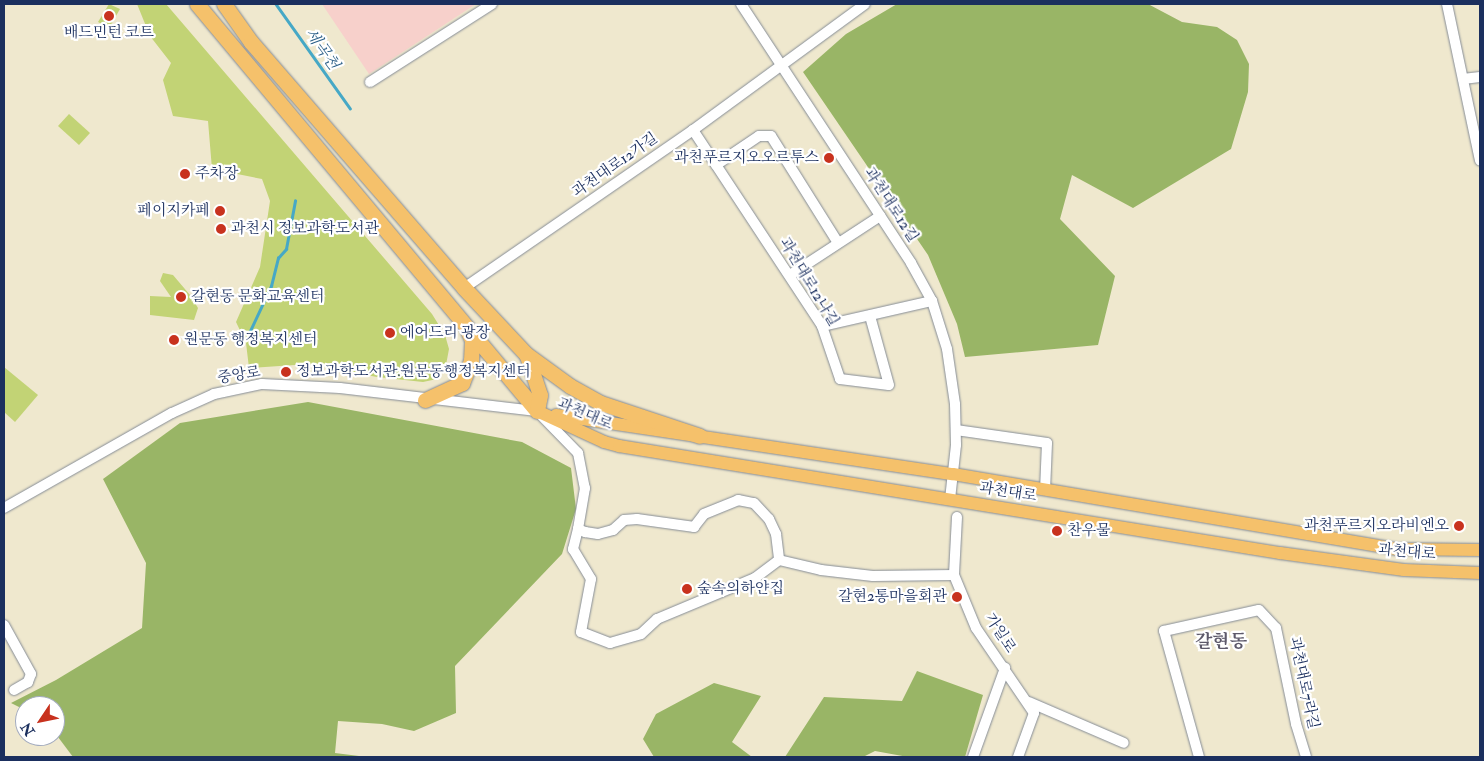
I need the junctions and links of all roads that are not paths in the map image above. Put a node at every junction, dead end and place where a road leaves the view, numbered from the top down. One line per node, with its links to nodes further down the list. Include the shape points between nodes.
1 (197, 4): 20 (highway)
2 (224, 4): 17 (highway, via 251,42)
3 (492, 4): 10 (street)
4 (741, 4): 7 (street, 과천대로12길)
5 (865, 4): 7 (street, 과천대로12가길)
6 (1447, 4): 9 (street)
7 (782, 65): 11 (street, 과천대로12가길); 14 (street, 과천대로12길)
8 (1480, 77): 9 (street)
9 (1463, 79): 12 (street)
10 (370, 82)
11 (692, 130): 13 (street, 과천대로12나길); 17 (street, 과천대로12가길)
12 (1480, 161)
13 (716, 165): 15 (street, via 759,136 770,136); 16 (street, 과천대로12나길)
14 (880, 216): 15 (street); 18 (street, 과천대로12길)
15 (838, 243): 16 (street)
16 (790, 275): 21 (street, 과천대로12나길)
17 (464, 288): 22 (highway)
18 (932, 301): 19 (street); 26 (street, 과천대로12길, via 947,349)
19 (870, 316): 21 (street); 21 (street, 과천대로12나길, via 889,385 840,379)
20 (464, 323): 23 (highway, via 472,340 471,361 462,383); 24 (highway)
21 (822, 326)
22 (526, 354): 24 (highway, via 540,395); 27 (highway, via 570,386 601,403)
23 (425, 400): 24 (street, 중앙로); 32 (street, 중앙로, via 340,388 262,384 214,394 172,413)
24 (537, 411): 25 (main road, 과천대로); 28 (main road, 과천대로); 34 (street, via 578,453 585,488)
25 (630, 428): 27 (main road, 과천대로); 28 (main road, via 618,435)
26 (956, 430): 29 (street, 과천대로12길); 30 (street, via 1047,443)
27 (700, 436): 29 (main road, 과천대로)
28 (619, 446): 31 (main road, 과천대로)
29 (953, 474): 30 (main road, 과천대로); 31 (street, 과천대로12길)
30 (1044, 490): 35 (main road, 과천대로, via 1398,549)
31 (950, 500): 37 (main road, 과천대로, via 1280,553 1404,570)
32 (4, 508)
33 (957, 517): 38 (street, 가일로)
34 (578, 529): 36 (street, via 598,534 613,530 624,520 637,519 694,528 704,514 738,500 754,504 769,519 776,534); 36 (street, via 573,549 591,579 582,632 610,643 641,634 657,619 755,578)
35 (1480, 550)
36 (779, 560): 38 (street, via 821,570 873,576)
37 (1480, 573)
38 (954, 576): 40 (street, 가일로, via 976,628)
39 (4, 625): 41 (street, via 31,674 28,682)
40 (1005, 668): 42 (street, 가일로); 44 (street)
41 (14, 690)
42 (1029, 702): 43 (street); 45 (street, via 1034,713)
43 (1124, 743)
44 (973, 757)
45 (1018, 757)
46 (1198, 757): 47 (street, 과천대로7라길, via 1164,631 1259,610 1276,628)
47 (1306, 757)

